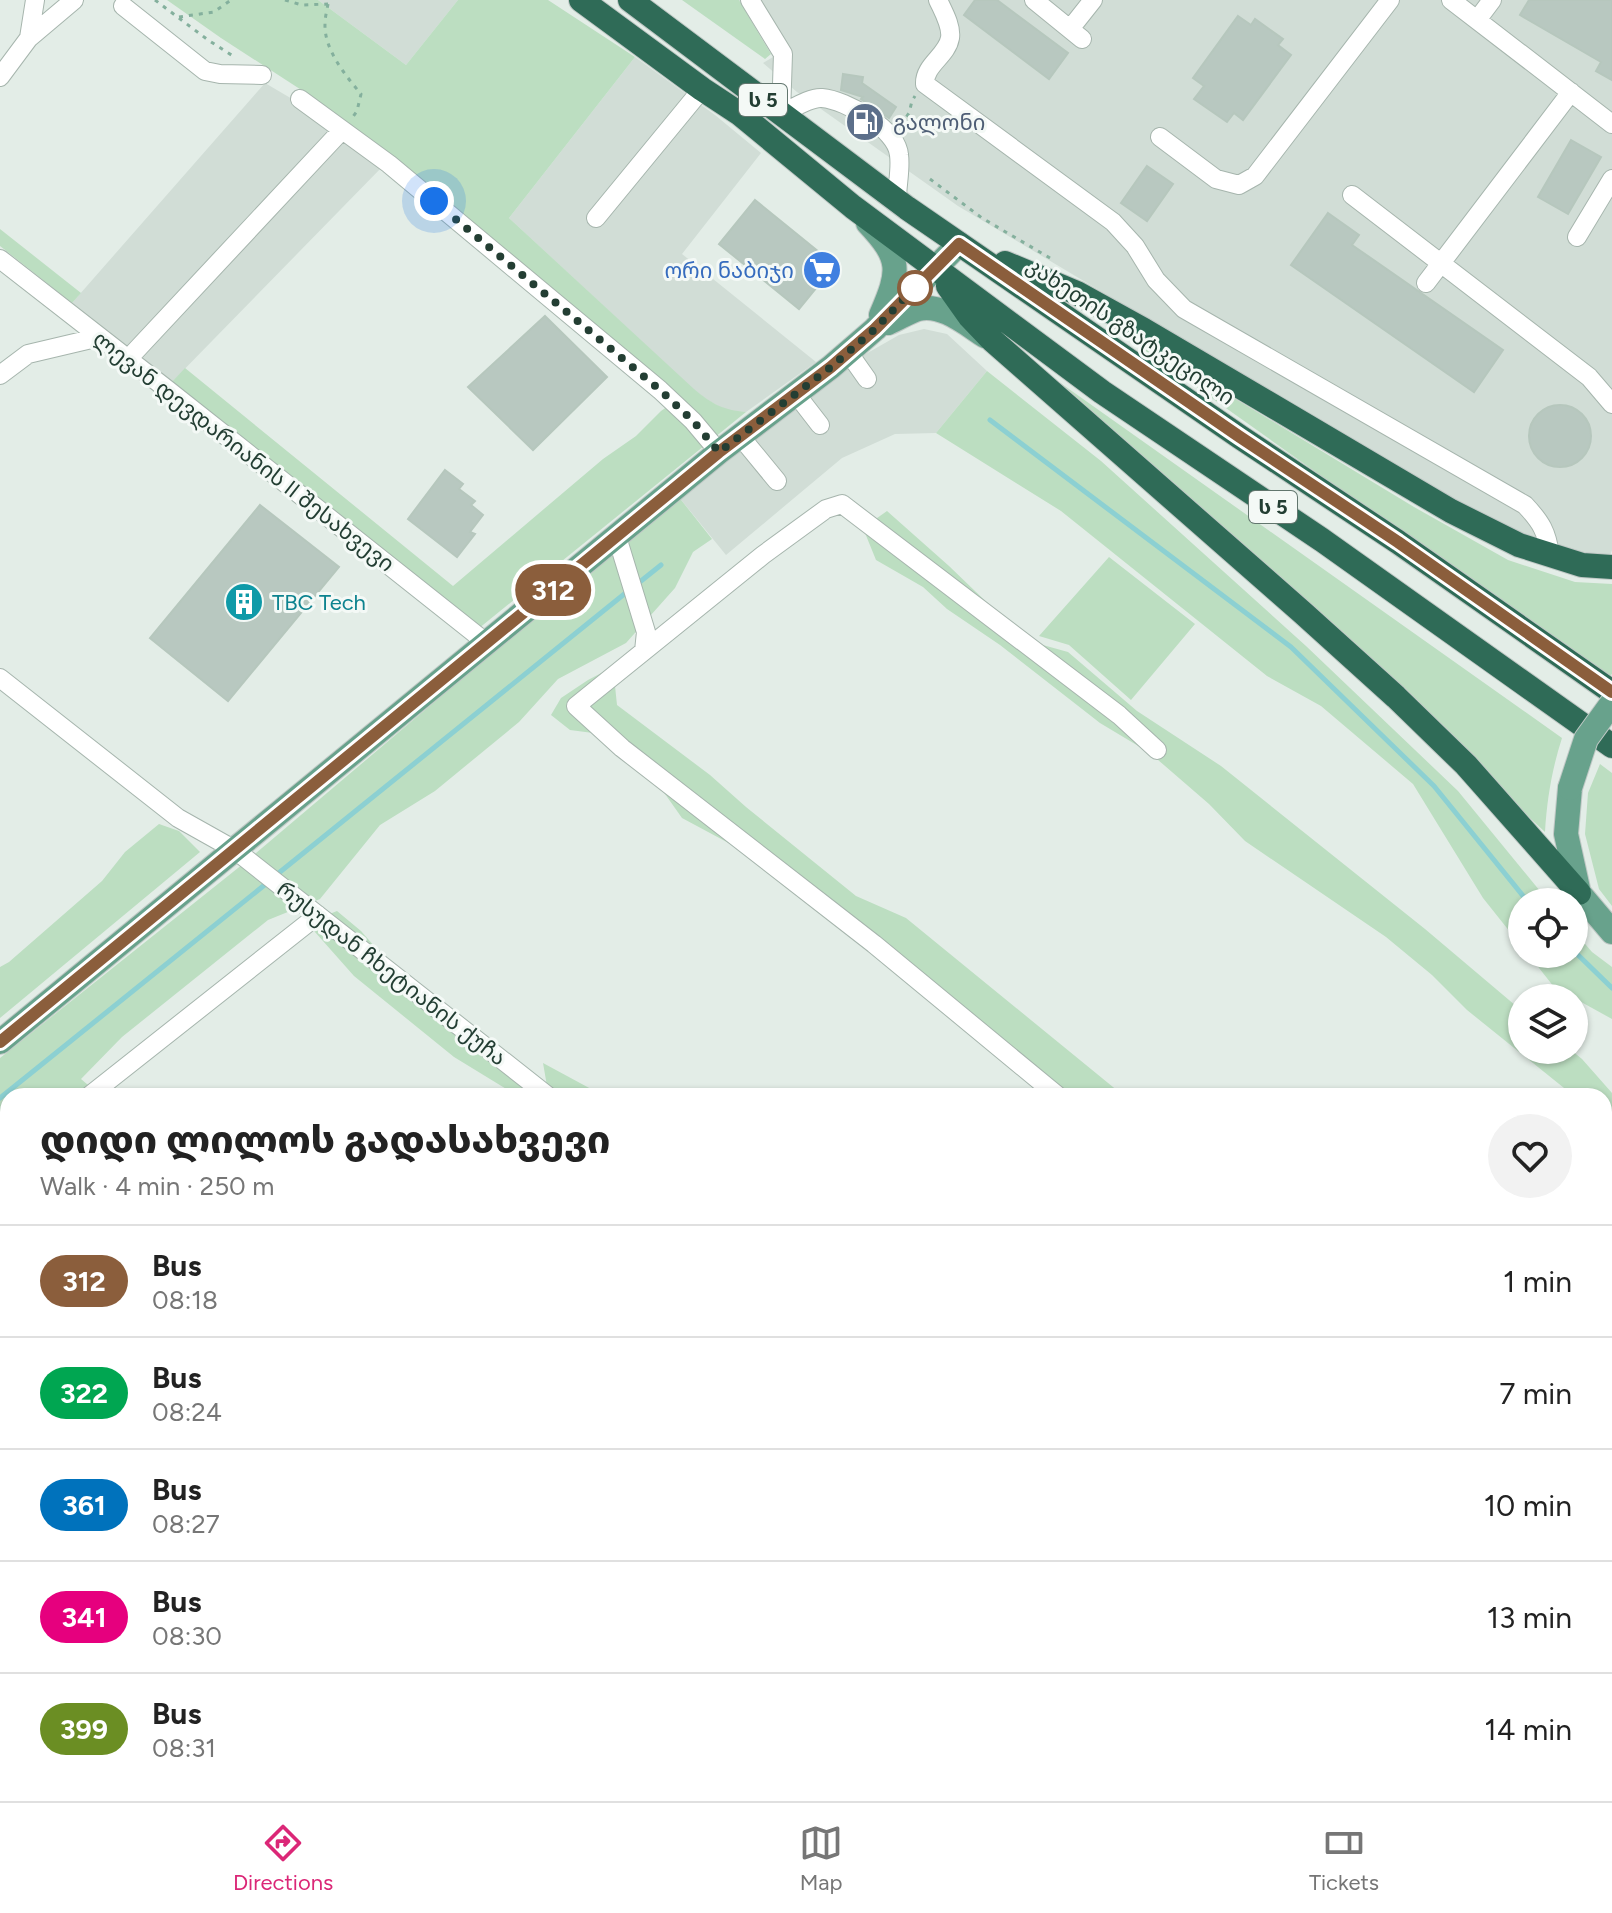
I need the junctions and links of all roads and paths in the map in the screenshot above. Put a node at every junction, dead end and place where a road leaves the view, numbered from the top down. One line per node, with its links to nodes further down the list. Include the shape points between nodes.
1 (35, 0): 19 (street)
2 (74, 0): 19 (street)
3 (155, 0): 17 (path)
4 (231, 0): 17 (path, via 214,12)
5 (285, 0): 15 (path, via 302,5)
6 (581, 0): 24 (highway, ს 5)
7 (750, 0): 27 (street, via 783,54)
8 (938, 0): 23 (street, via 950,36 924,76)
9 (1034, 0): 10 (street, via 1076,34)
10 (1093, 0)
11 (1390, 0): 30 (street, via 1255,176 1239,185 1216,179)
12 (1451, 0): 18 (street)
13 (1492, 0): 18 (street)
14 (634, 1): 27 (highway, კახეთის გზატკეცილი / ს 5)
15 (330, 2): 29 (path, via 325,26 332,53 361,94 357,111)
16 (123, 6): 21 (street, via 205,71)
17 (178, 17): 20 (path)
18 (1477, 20): 25 (street)
19 (29, 38): 22 (street)
20 (235, 58)
21 (262, 75)
22 (0, 77)
23 (925, 84): 31 (path); 57 (street, via 1113,222 1184,309 1525,505 1547,535)
24 (702, 89): 35 (highway, ს 5); 36 (street)
25 (1571, 92): 28 (street); 40 (street)
26 (300, 99): 29 (street)
27 (781, 114): 31 (street, via 819,97 861,112); 34 (highway, კახეთის გზატკეცილი / ს 5)
28 (1612, 124)
29 (342, 130): 47 (street); 54 (street, via 660,390)
30 (1160, 137)
31 (891, 138): 34 (street, via 900,153)
32 (1612, 179): 37 (street)
33 (1352, 195): 40 (street)
34 (897, 199): 38 (highway, კახეთის გზატკეცილი / ს 5)
35 (853, 207): 41 (highway, ს 5); 43 (main road, via 883,239 896,266)
36 (596, 218)
37 (1577, 237)
38 (959, 244): 41 (main road); 57 (highway, via 1077,293 1451,511); 62 (highway, კახეთის გზატკეცილი / ს 5)
39 (0, 259): 44 (street, ლევან დევდარიანის II შესახვევი)
40 (1442, 263): 42 (street); 51 (street, via 1589,377)
41 (935, 268): 43 (main road); 45 (highway); 64 (highway, ს 5, via 1102,392)
42 (1426, 283)
43 (875, 329): 45 (main road, via 916,309 935,309); 46 (main road)
44 (100, 337): 47 (street, ლევან დევდარიანის II შესახვევი); 48 (street, via 28,354)
45 (992, 340): 67 (highway, via 1396,697 1466,765)
46 (848, 352): 49 (street); 50 (main road)
47 (128, 359): 59 (street, ლევან დევდარიანის II შესახვევი)
48 (0, 375)
49 (867, 379)
50 (796, 394): 52 (street); 53 (main road)
51 (1612, 404)
52 (820, 425)
53 (740, 436): 54 (main road); 55 (street)
54 (719, 452): 56 (main road)
55 (777, 481)
56 (617, 537): 59 (main road); 60 (street, via 646,632)
57 (1550, 555): 58 (highway)
58 (1612, 567)
59 (488, 644): 66 (main road)
60 (644, 651): 65 (street, via 763,555 826,509 842,504 1119,715); 75 (street, via 576,706)
61 (0, 678): 66 (street, რუსუდან ჩხეტიანის ქუჩა, via 178,818)
62 (1612, 692)
63 (1612, 703): 68 (main road, bridge, via 1586,739 1570,788 1566,834)
64 (1612, 746)
65 (1157, 750)
66 (235, 850): 70 (street, რუსუდან ჩხეტიანის ქუჩა); 72 (main road)
67 (1575, 888)
68 (1578, 888)
69 (1588, 904): 71 (main road)
70 (318, 915): 73 (street); 74 (street, რუსუდან ჩხეტიანის ქუჩა)
71 (1612, 932)
72 (0, 1042)
73 (99, 1088)
74 (538, 1088)
75 (1048, 1088)

